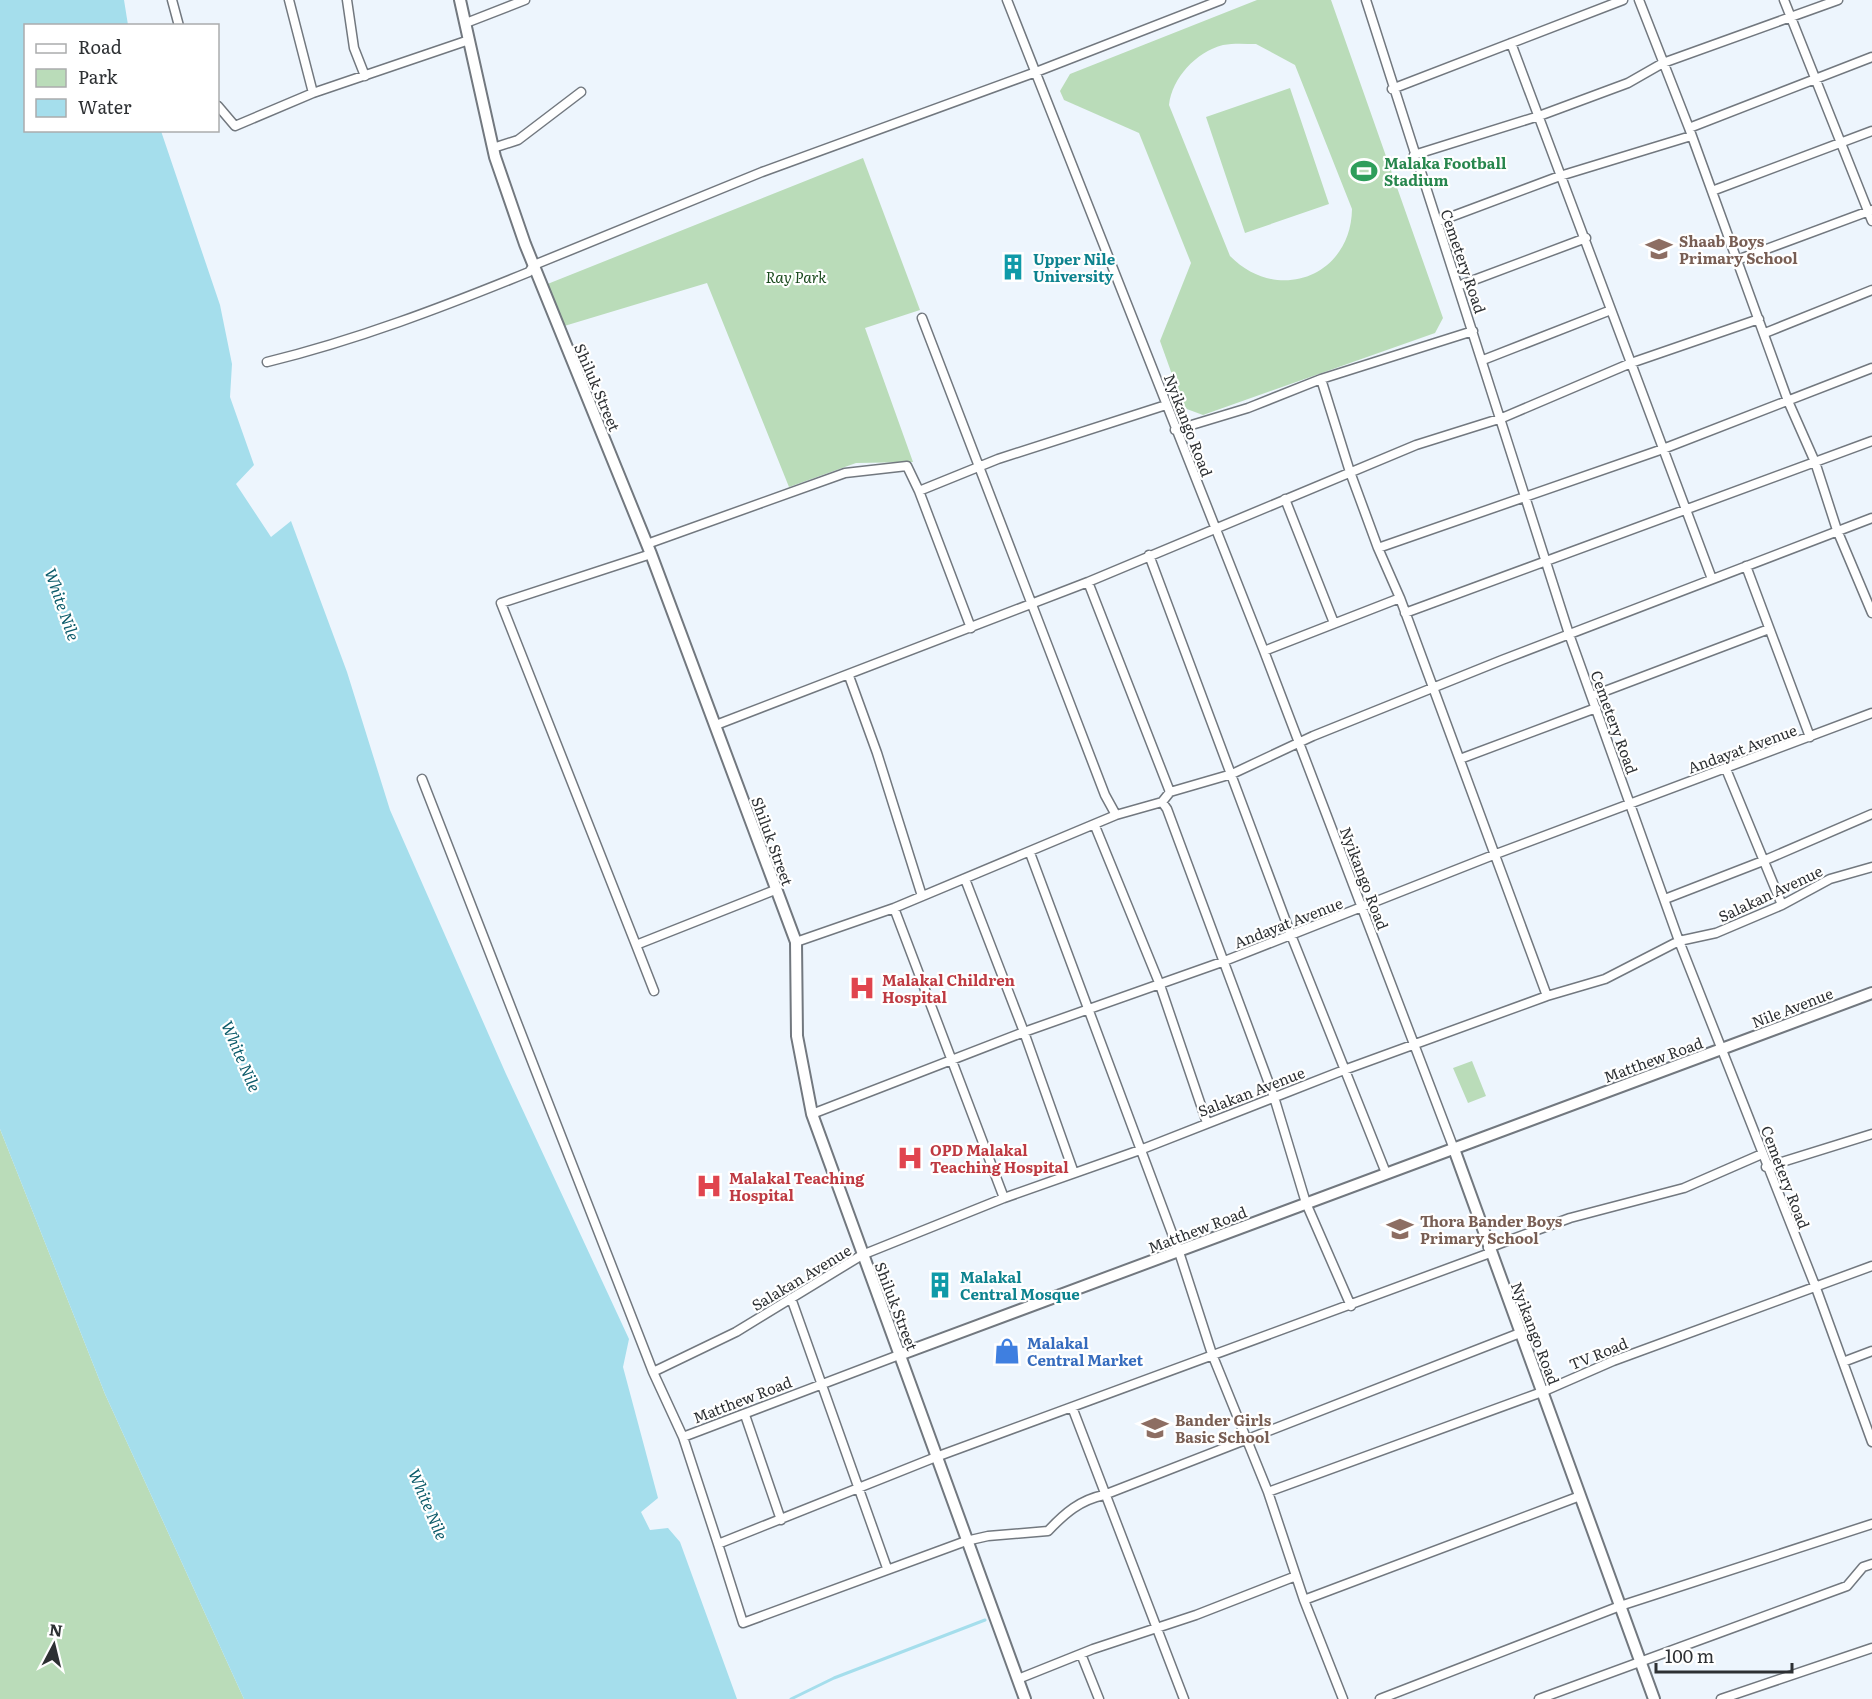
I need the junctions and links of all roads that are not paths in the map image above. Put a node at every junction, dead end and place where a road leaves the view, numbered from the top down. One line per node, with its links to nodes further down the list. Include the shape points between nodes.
1 (172, 0): 15 (street)
2 (290, 0): 25 (street)
3 (346, 0): 21 (street, via 354,48)
4 (460, 0): 14 (street, Shiluk Street)
5 (525, 0): 14 (street)
6 (1007, 0): 20 (street, Nyikango Road)
7 (1221, 0): 20 (street)
8 (1366, 0): 23 (street, Cemetery Road)
9 (1623, 0): 17 (street)
10 (1639, 0): 19 (street)
11 (1784, 0): 13 (street)
12 (1838, 0): 13 (street)
13 (1791, 18): 19 (street); 22 (street)
14 (466, 23): 16 (street, Shiluk Street)
15 (178, 24)
16 (469, 40): 21 (street); 31 (street, Shiluk Street)
17 (1511, 43): 23 (street); 27 (street)
18 (1872, 57): 22 (street)
19 (1663, 63): 27 (street, via 1628,83); 29 (street)
20 (1036, 72): 40 (street, via 762,172); 54 (street, Nyikango Road)
21 (365, 76): 25 (street)
22 (1814, 78): 29 (street); 30 (street)
23 (1392, 89): 32 (street, Cemetery Road)
24 (581, 92): 31 (street, via 518,140)
25 (313, 93): 26 (street, via 235,126)
26 (219, 107)
27 (1539, 116): 32 (street); 33 (street)
28 (1872, 131): 30 (street)
29 (1690, 132): 33 (street); 34 (street)
30 (1839, 144): 34 (street); 35 (street)
31 (493, 148): 40 (street, Shiluk Street)
32 (1414, 155): 37 (street, Cemetery Road)
33 (1560, 176): 37 (street); 38 (street)
34 (1712, 191): 39 (street)
35 (1870, 210): 36 (street); 39 (street)
36 (1872, 221)
37 (1437, 222): 41 (street, Cemetery Road)
38 (1586, 238): 41 (street); 43 (street)
39 (1737, 260): 45 (street)
40 (534, 265): 49 (street, via 529,272 440,308 326,348); 70 (street, Shiluk Street)
41 (1458, 286): 46 (street, Cemetery Road)
42 (1872, 290): 47 (street)
43 (1611, 310): 48 (street); 50 (street)
44 (922, 318): 60 (street)
45 (1759, 319): 47 (street); 50 (street)
46 (1473, 331): 48 (street, Cemetery Road); 52 (street)
47 (1765, 333): 53 (street)
48 (1483, 360): 55 (street, Cemetery Road)
49 (267, 362)
50 (1631, 363): 55 (street); 58 (street)
51 (1872, 368): 53 (street)
52 (1320, 379): 56 (street, via 1248,408); 61 (street)
53 (1788, 401): 58 (street); 59 (street)
54 (1166, 405): 56 (street, Nyikango Road); 60 (street)
55 (1502, 418): 61 (street, via 1416,445); 63 (street, Cemetery Road)
56 (1175, 430): 67 (street, Nyikango Road)
57 (1872, 441): 59 (street)
58 (1663, 449): 63 (street); 65 (street)
59 (1815, 462): 65 (street); 68 (street)
60 (979, 466): 62 (street); 77 (street)
61 (1350, 472): 64 (street); 69 (street)
62 (919, 491): 70 (street, via 907,466 845,473); 81 (street)
63 (1527, 497): 69 (street); 72 (street, Cemetery Road)
64 (1286, 499): 67 (street); 80 (street)
65 (1686, 511): 72 (street); 74 (street)
66 (1872, 518): 68 (street)
67 (1214, 528): 71 (street); 84 (street, Nyikango Road)
68 (1838, 530): 73 (street); 78 (street)
69 (1378, 548): 76 (street)
70 (649, 549): 90 (street, Shiluk Street); 117 (street, via 501,603)
71 (1149, 555): 75 (street); 95 (street)
72 (1547, 560): 79 (street); 83 (street, Cemetery Road)
73 (1746, 566): 74 (street); 82 (street)
74 (1712, 579): 83 (street)
75 (1088, 582): 77 (street); 97 (street)
76 (1400, 598): 79 (street); 80 (street)
77 (1030, 605): 81 (street); 101 (street)
78 (1872, 613)
79 (1406, 614): 86 (street)
80 (1334, 623): 84 (street)
81 (970, 628): 85 (street)
82 (1769, 629): 87 (street); 91 (street)
83 (1569, 634): 86 (street); 87 (street, Cemetery Road)
84 (1264, 651): 92 (street, Nyikango Road)
85 (849, 676): 90 (street); 109 (street)
86 (1433, 688): 92 (street); 93 (street)
87 (1592, 696): 88 (street, Cemetery Road)
88 (1596, 708): 93 (street); 99 (street, Cemetery Road)
89 (1872, 712): 91 (street, Andayat Avenue)
90 (716, 725): 108 (street, Shiluk Street)
91 (1810, 737): 94 (street, Andayat Avenue)
92 (1297, 743): 95 (street); 113 (street, Nyikango Road)
93 (1460, 759): 104 (street)
94 (1726, 769): 99 (street, Andayat Avenue); 105 (street)
95 (1232, 774): 97 (street); 114 (street)
96 (422, 779): 153 (street)
97 (1170, 792): 98 (street)
98 (1162, 802): 101 (street); 118 (street, via 1196,884)
99 (1631, 803): 104 (street, Andayat Avenue); 110 (street, Cemetery Road)
100 (1872, 814): 105 (street)
101 (1116, 815): 102 (street)
102 (1095, 826): 103 (street); 119 (street)
103 (1030, 853): 107 (street); 123 (street)
104 (1497, 854): 113 (street, Andayat Avenue); 122 (street)
105 (1763, 861): 110 (street); 111 (street)
106 (1872, 867): 111 (street, Salakan Avenue, via 1830,879)
107 (965, 879): 109 (street); 124 (street)
108 (774, 890): 116 (street, Shiluk Street); 117 (street)
109 (922, 896): 112 (street)
110 (1665, 899): 115 (street, Cemetery Road)
111 (1782, 906): 115 (street, Salakan Avenue, via 1716,933)
112 (894, 908): 116 (street); 127 (street)
113 (1360, 908): 114 (street, Andayat Avenue); 125 (street, Nyikango Road)
114 (1291, 935): 118 (street, Andayat Avenue); 128 (street)
115 (1679, 941): 122 (street, Salakan Avenue, via 1605,979); 126 (street, Cemetery Road)
116 (796, 942): 130 (street, Shiluk Street, via 797,1036)
117 (636, 945): 120 (street)
118 (1222, 962): 119 (street, Andayat Avenue); 129 (street)
119 (1160, 985): 123 (street, Andayat Avenue); 131 (street)
120 (654, 991)
121 (1872, 993): 126 (street, Nile Avenue)
122 (1547, 996): 125 (street, Salakan Avenue)
123 (1088, 1010): 124 (street, Andayat Avenue); 134 (street)
124 (1024, 1032): 127 (street, Andayat Avenue); 137 (street)
125 (1414, 1044): 128 (street, Salakan Avenue); 133 (street, Nyikango Road)
126 (1723, 1049): 133 (street, Matthew Road); 135 (street, Cemetery Road)
127 (951, 1060): 130 (street, Andayat Avenue); 139 (street)
128 (1344, 1070): 129 (street, Salakan Avenue); 138 (street)
129 (1274, 1097): 131 (street, Salakan Avenue); 140 (street)
130 (812, 1114): 143 (street, Shiluk Street)
131 (1207, 1123): 134 (street, Salakan Avenue)
132 (1872, 1134): 136 (street)
133 (1454, 1149): 138 (street, Matthew Road); 141 (street, Nyikango Road)
134 (1140, 1150): 137 (street, Salakan Avenue); 142 (street)
135 (1762, 1154): 136 (street, Cemetery Road); 141 (street, via 1684,1188 1570,1218)
136 (1766, 1167): 145 (street, Cemetery Road)
137 (1074, 1173): 139 (street, Salakan Avenue)
138 (1386, 1173): 140 (street, Matthew Road)
139 (1004, 1198): 143 (street, Salakan Avenue)
140 (1306, 1203): 142 (street, Matthew Road); 147 (street)
141 (1489, 1250): 147 (street); 148 (street, Nyikango Road)
142 (1179, 1252): 150 (street); 151 (street, Matthew Road)
143 (862, 1255): 146 (street, Salakan Avenue); 151 (street, Shiluk Street)
144 (1872, 1266): 145 (street, TV Road)
145 (1816, 1288): 152 (street, Cemetery Road); 155 (street, TV Road, via 1612,1361)
146 (791, 1298): 153 (street, Salakan Avenue, via 736,1332); 154 (street)
147 (1351, 1306): 150 (street)
148 (1520, 1333): 155 (street, Nyikango Road); 160 (street)
149 (1872, 1351): 152 (street)
150 (1212, 1354): 156 (street); 160 (street)
151 (899, 1355): 154 (street, Matthew Road); 161 (street, Shiluk Street)
152 (1843, 1362): 159 (street, Cemetery Road)
153 (653, 1372): 158 (street)
154 (821, 1385): 157 (street, Matthew Road); 162 (street)
155 (1542, 1392): 163 (street, TV Road); 165 (street, Nyikango Road)
156 (1072, 1407): 161 (street); 164 (street)
157 (745, 1415): 158 (street, Matthew Road); 166 (street)
158 (683, 1437): 169 (street)
159 (1871, 1437)
160 (1244, 1440): 163 (street); 164 (street)
161 (936, 1457): 162 (street); 168 (street, Shiluk Street)
162 (858, 1488): 166 (street); 171 (street)
163 (1268, 1492): 172 (street)
164 (1104, 1495): 168 (street, via 1068,1510 1048,1531); 175 (street)
165 (1580, 1496): 173 (street); 174 (street, Nyikango Road)
166 (781, 1520): 169 (street)
167 (1872, 1524): 174 (street)
168 (966, 1541): 171 (street); 179 (street, Shiluk Street)
169 (718, 1544): 171 (street, via 743,1623)
170 (1872, 1564): 178 (street, via 1863,1567 1847,1586)
171 (887, 1568)
172 (1296, 1576): 173 (street); 175 (street)
173 (1304, 1600): 183 (street)
174 (1620, 1606): 178 (street, Nyikango Road); 184 (street)
175 (1156, 1628): 177 (street); 182 (street)
176 (1872, 1648): 187 (street)
177 (1081, 1654): 179 (street); 181 (street)
178 (1641, 1661): 185 (street); 186 (street, Nyikango Road)
179 (1018, 1679): 180 (street, Shiluk Street)
180 (1025, 1699)
181 (1099, 1699)
182 (1184, 1699)
183 (1343, 1699)
184 (1380, 1699)
185 (1539, 1699)
186 (1654, 1699)
187 (1721, 1699)

